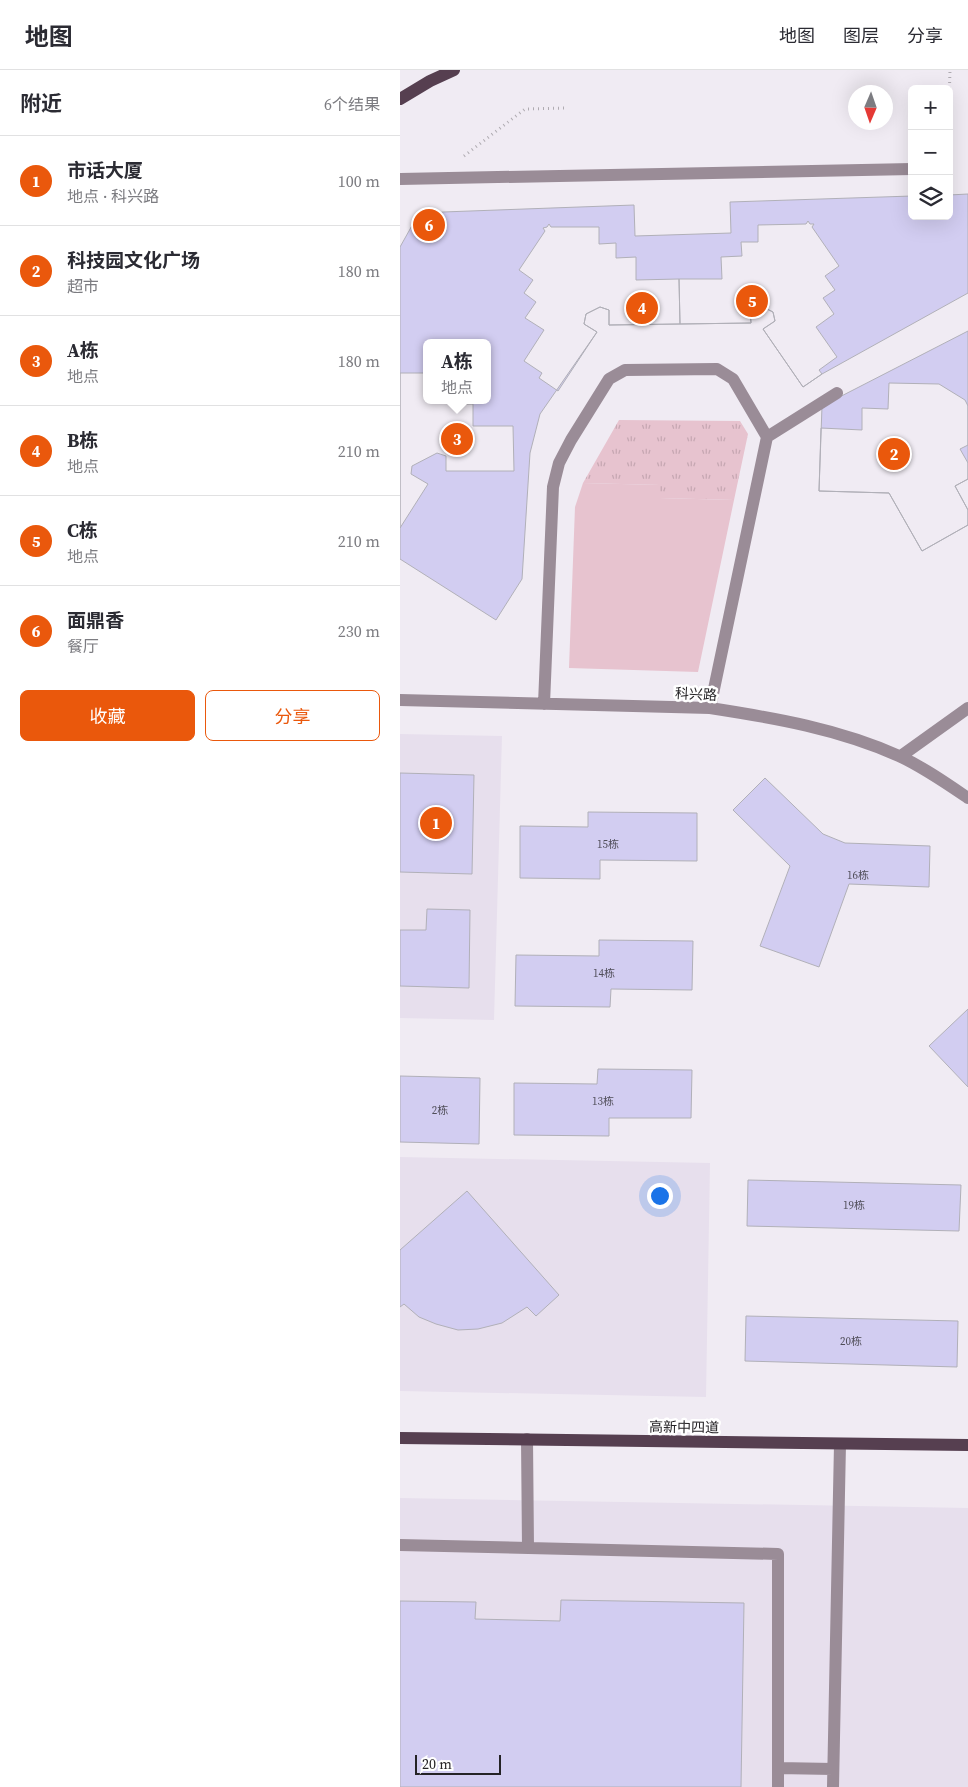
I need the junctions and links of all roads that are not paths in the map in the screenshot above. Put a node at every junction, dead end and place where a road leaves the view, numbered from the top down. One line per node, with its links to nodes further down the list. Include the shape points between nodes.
1 (454, 70): 2 (main road)
2 (400, 99)
3 (908, 169): 4 (street)
4 (400, 179)
5 (837, 393): 6 (street)
6 (767, 437): 8 (street, via 733,379 717,369 625,370 610,379 571,440 559,463 553,487); 9 (street)
7 (400, 700): 8 (street, 科兴路)
8 (544, 704): 9 (street, 科兴路)
9 (710, 708): 11 (street, 科兴路, via 805,724)
10 (968, 708): 11 (street)
11 (900, 756): 12 (street, 科兴路)
12 (968, 798)
13 (400, 1438): 14 (main road, 高新中四道)
14 (527, 1439): 15 (main road, 高新中四道); 18 (street)
15 (840, 1444): 16 (main road, 高新中四道); 20 (street)
16 (968, 1445)
17 (400, 1545): 18 (street)
18 (528, 1548): 19 (street, via 778,1554)
19 (778, 1768): 20 (street); 21 (street)
20 (833, 1769): 22 (street)
21 (778, 1787)
22 (833, 1787)

